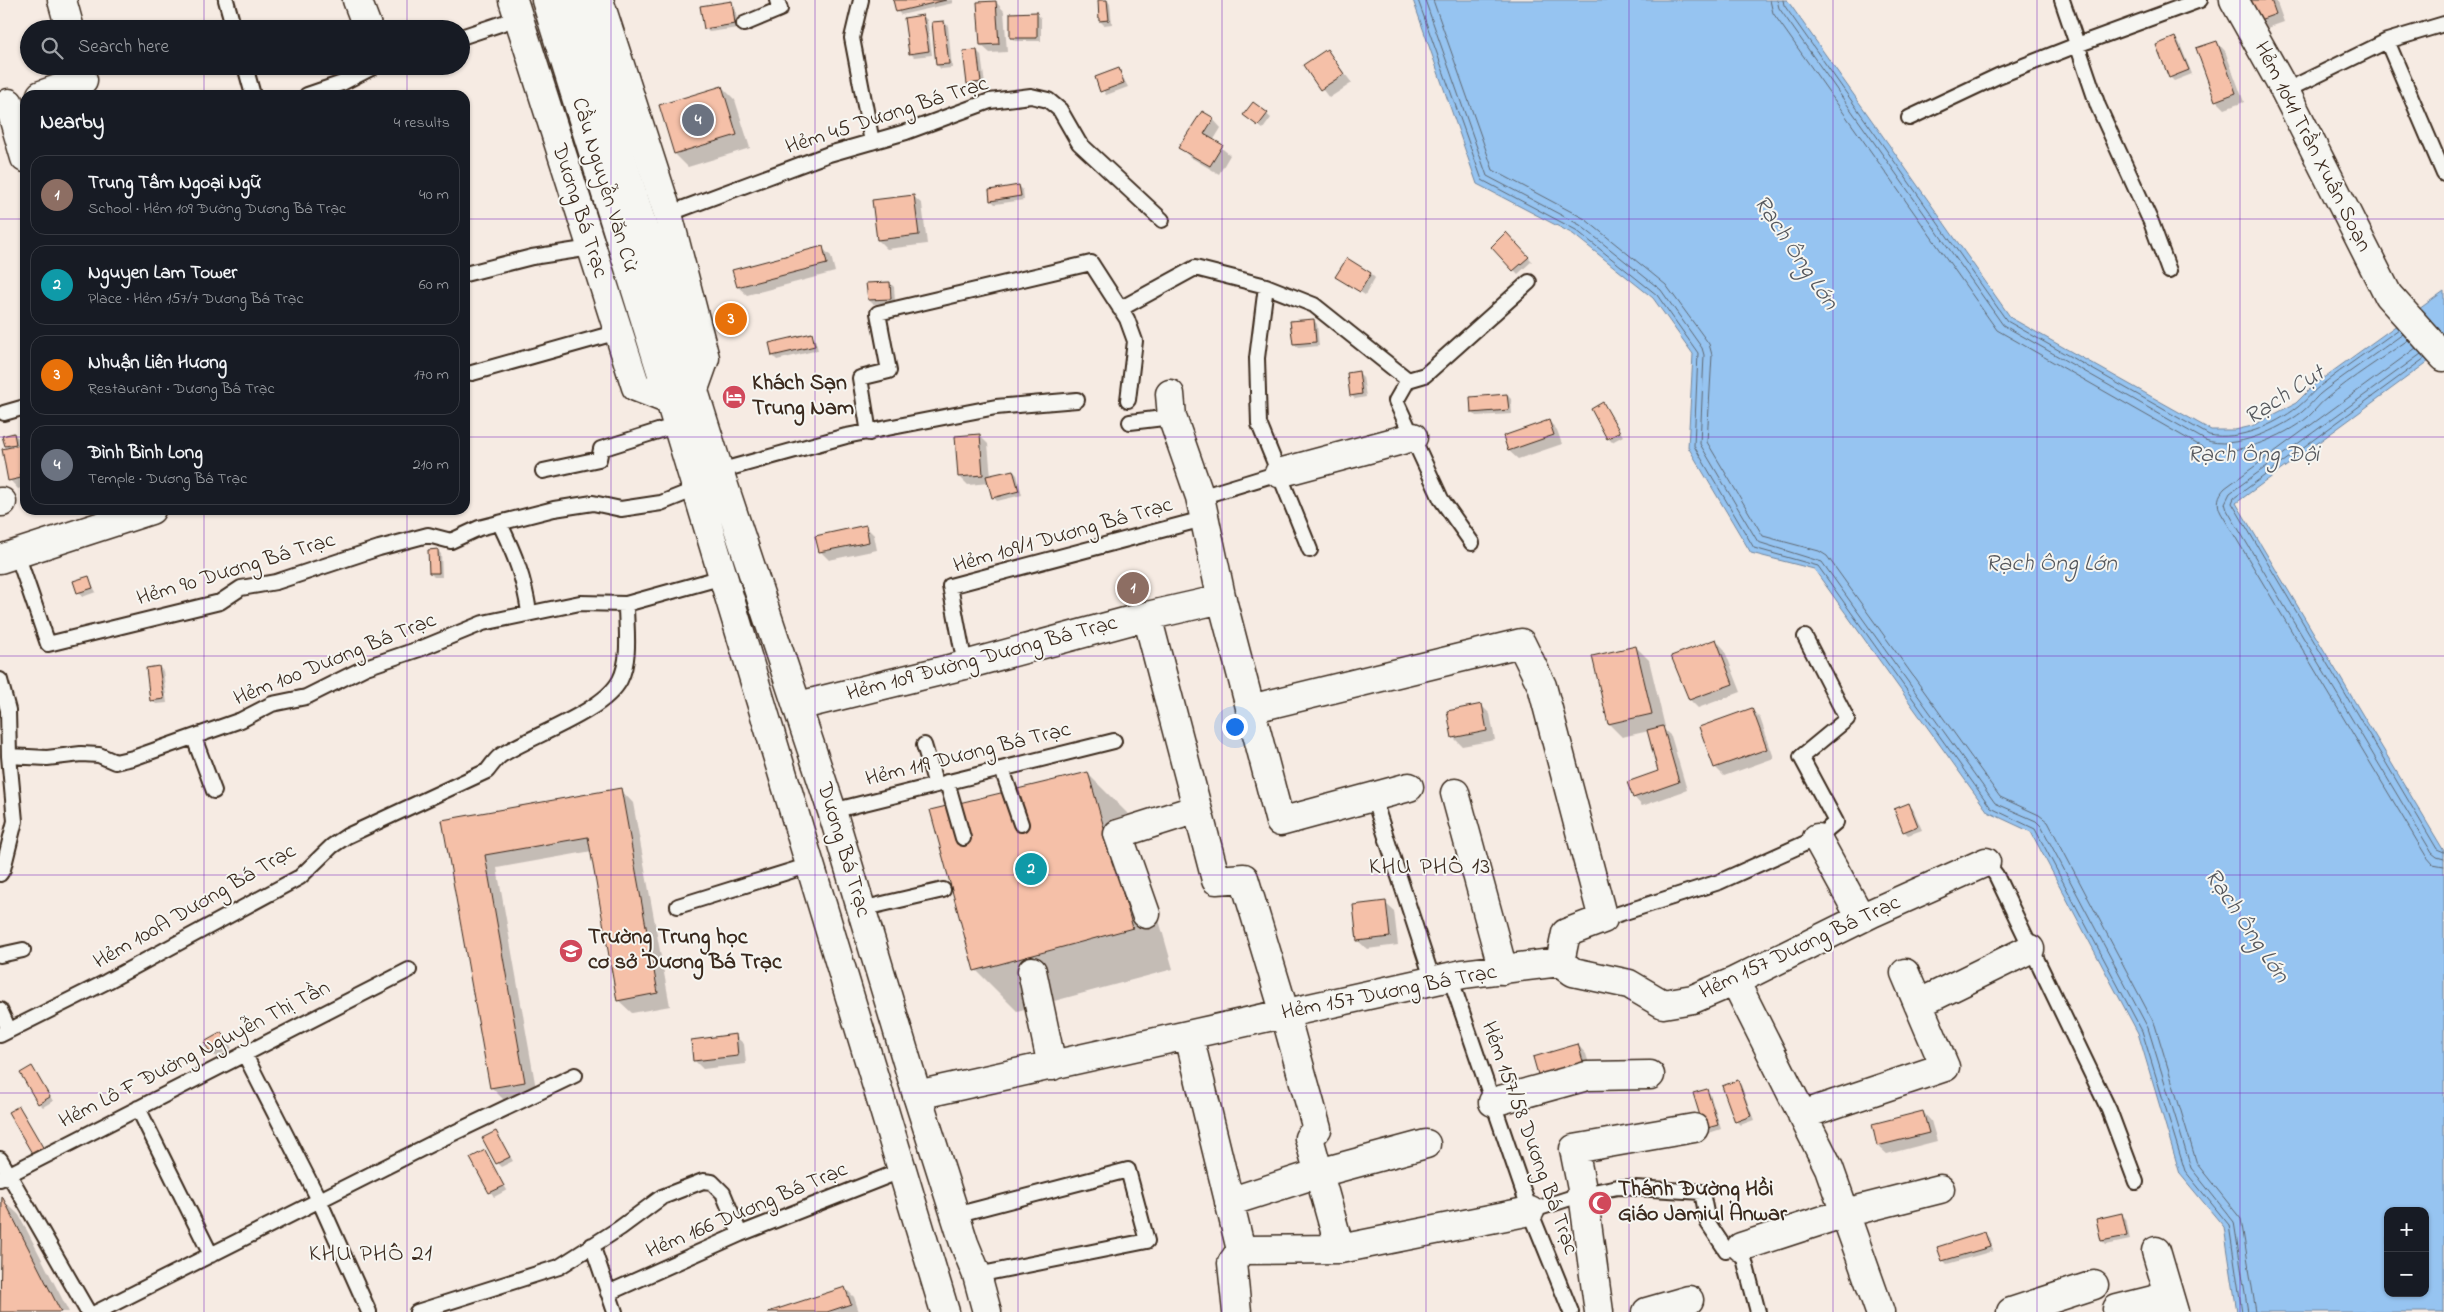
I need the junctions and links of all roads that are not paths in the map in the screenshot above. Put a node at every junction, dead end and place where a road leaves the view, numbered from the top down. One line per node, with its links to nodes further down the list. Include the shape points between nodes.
1 (62, 0): 13 (street)
2 (226, 0): 14 (lane)
3 (357, 0): 15 (street)
4 (546, 0): 43 (street, Cầu Nguyễn Văn Cừ)
5 (572, 0): 43 (street, Cầu Nguyễn Văn Cừ)
6 (599, 0): 33 (street)
7 (777, 0): 16 (lane, via 780,9)
8 (861, 0): 31 (lane, via 852,38)
9 (2062, 0): 20 (lane)
10 (2200, 0): 20 (lane)
11 (2234, 0): 27 (street, Hẻm 1041 Trần Xuân Soạn)
12 (516, 9): 18 (lane); 35 (street, Dương Bá Trạc)
13 (68, 20)
14 (232, 20)
15 (365, 20)
16 (744, 24)
17 (2444, 24): 19 (lane)
18 (470, 32)
19 (2387, 41): 27 (lane); 32 (lane)
20 (2077, 44): 29 (lane, via 1998,76); 36 (lane, via 2098,106 2151,222)
21 (247, 75): 25 (lane)
22 (358, 75): 26 (lane)
23 (83, 81): 24 (street)
24 (56, 90)
25 (252, 90)
26 (321, 90)
27 (2285, 91): 42 (street, Hẻm 1041 Trần Xuân Soạn, via 2388,295)
28 (11, 103): 30 (street)
29 (1910, 118)
30 (20, 138)
31 (872, 142): 33 (lane, Hẻm 45 Dương Bá Trạc, via 829,154); 34 (lane, Hẻm 45 Dương Bá Trạc, via 990,101 1032,96 1048,100 1060,110 1079,143)
32 (2444, 174)
33 (668, 214): 46 (street, via 705,358)
34 (1162, 220)
35 (591, 248): 37 (lane, via 532,256); 41 (street, Dương Bá Trạc)
36 (2169, 271)
37 (470, 273)
38 (1529, 282): 45 (lane, via 1425,375)
39 (1266, 286): 40 (lane, via 1195,268); 45 (lane, via 1314,305); 58 (lane, via 1257,358 1259,424)
40 (1120, 308): 48 (lane, via 1135,341); 54 (lane, via 1091,263 878,313 889,370 860,378)
41 (618, 332): 44 (lane); 52 (street, Dương Bá Trạc, via 636,388)
42 (2444, 357)
43 (673, 367): 46 (street, Dương Bá Trạc); 52 (street, Dương Bá Trạc)
44 (472, 373)
45 (1408, 380): 55 (lane, via 1396,401)
46 (694, 389): 57 (street, Dương Bá Trạc)
47 (1077, 400): 54 (lane, via 996,407)
48 (1128, 400)
49 (1171, 406): 53 (lane); 60 (street)
50 (20, 408): 51 (lane)
51 (4, 413)
52 (673, 413): 56 (lane, via 601,450 599,459); 59 (street, Dương Bá Trạc)
53 (1130, 422)
54 (868, 433): 57 (lane, via 846,436)
55 (1413, 437): 58 (street); 63 (lane, via 1441,499)
56 (543, 471)
57 (719, 471): 74 (street, Dương Bá Trạc)
58 (1279, 473): 60 (lane); 64 (lane)
59 (696, 489): 62 (lane, Hẻm 90 Dương Bá Trạc, via 661,503 621,509 593,503 554,509); 66 (street, Dương Bá Trạc)
60 (1201, 508): 67 (street); 72 (lane, Hẻm 109/1 Dương Bá Trạc, via 950,586)
61 (135, 515): 65 (street)
62 (500, 524): 65 (lane, Hẻm 90 Dương Bá Trạc, via 479,528 450,541 428,535 276,582 241,588 220,602 48,644); 69 (lane, via 519,564)
63 (1472, 543)
64 (1310, 550)
65 (8, 556)
66 (723, 577): 68 (lane, Hẻm 100 Dương Bá Trạc); 92 (street, Dương Bá Trạc)
67 (1222, 599): 70 (street, Hẻm 109 Đường Dương Bá Trạc); 75 (street)
68 (626, 604): 69 (lane, Hẻm 100 Dương Bá Trạc, via 580,603); 113 (lane, Hẻm 100A Dương Bá Trạc, via 626,655 620,680 607,696 560,726 499,757 487,771 347,836 300,877)
69 (529, 612): 76 (lane, Hẻm 100 Dương Bá Trạc, via 483,623 366,667 306,698 272,704)
70 (1147, 616): 72 (street, Hẻm 109 Đường Dương Bá Trạc); 86 (street)
71 (1805, 637): 90 (lane, via 1847,719 1801,757 1836,822)
72 (965, 665): 74 (street, Hẻm 109 Đường Dương Bá Trạc)
73 (0, 680): 79 (lane, via 8,710)
74 (798, 706): 87 (street, Dương Bá Trạc)
75 (1250, 709): 85 (street, via 1280,822); 99 (street, via 1521,643 1542,686)
76 (194, 738): 79 (lane, Hẻm 100 Dương Bá Trạc, via 115,762 90,754 47,758); 83 (lane)
77 (1114, 741): 80 (lane, Hẻm 119 Dương Bá Trạc)
78 (924, 745): 81 (lane)
79 (9, 756): 93 (lane, via 15,821)
80 (1002, 769): 81 (lane, Hẻm 119 Dương Bá Trạc); 88 (lane)
81 (942, 784): 87 (lane, Hẻm 119 Dương Bá Trạc); 89 (lane)
82 (1409, 787): 85 (street)
83 (214, 791)
84 (1455, 793): 105 (street)
85 (1373, 797): 108 (lane, Hẻm 157/58 Dương Bá Trạc)
86 (1197, 809): 97 (street, via 1118,834); 112 (street, via 1216,880 1244,878)
87 (832, 811): 96 (street, Dương Bá Trạc)
88 (1021, 824)
89 (963, 838)
90 (1817, 838): 98 (street); 99 (lane, via 1719,882)
91 (1986, 862): 98 (street, Hẻm 157 Dương Bá Trạc); 100 (lane, Hẻm 157 Dương Bá Trạc, via 1996,875)
92 (810, 865): 95 (lane); 126 (street, Dương Bá Trạc)
93 (0, 874)
94 (943, 890): 96 (lane)
95 (678, 906)
96 (861, 909): 119 (street, Dương Bá Trạc)
97 (1146, 914)
98 (1862, 918): 109 (street, Hẻm 157 Dương Bá Trạc)
99 (1603, 920): 103 (street, via 1566,933)
100 (2030, 949): 110 (street); 129 (lane, Hẻm 157 Dương Bá Trạc, via 2109,1110)
101 (24, 950): 102 (lane)
102 (0, 955)
103 (1560, 962): 105 (street, Hẻm 157 Dương Bá Trạc); 109 (street, Hẻm 157 Dương Bá Trạc, via 1573,972 1629,984 1663,1004 1693,999)
104 (409, 970): 115 (lane, Hẻm Lô F Đường Nguyễn Thị Tần)
105 (1504, 970): 108 (street, Hẻm 157 Dương Bá Trạc)
106 (1032, 971): 116 (street)
107 (1905, 973): 110 (street)
108 (1441, 979): 112 (street, Hẻm 157 Dương Bá Trạc); 120 (lane, Hẻm 157/58 Dương Bá Trạc)
109 (1735, 981): 122 (street)
110 (1918, 1004): 122 (street, via 1945,1067)
111 (0, 1010): 113 (lane)
112 (1285, 1014): 114 (street, Hẻm 157 Dương Bá Trạc); 127 (street, via 1317,1129 1309,1138)
113 (4, 1033)
114 (1189, 1036): 116 (street, Hẻm 157 Dương Bá Trạc); 133 (street)
115 (244, 1053): 121 (lane, Hẻm Lô F Đường Nguyễn Thị Tần); 132 (lane)
116 (1052, 1066): 119 (street, Hẻm 157 Dương Bá Trạc)
117 (575, 1075): 132 (lane)
118 (1650, 1075): 120 (street, via 1587,1076)
119 (916, 1095): 136 (street, Dương Bá Trạc)
120 (1493, 1102): 134 (lane, Hẻm 157/58 Dương Bá Trạc)
121 (138, 1108): 128 (lane, Hẻm Lô F Đường Nguyễn Thị Tần); 145 (lane)
122 (1802, 1114): 135 (street, via 1829,1168)
123 (1694, 1128): 131 (street, via 1574,1149)
124 (1426, 1144): 127 (street)
125 (0, 1159): 128 (lane)
126 (903, 1170): 137 (lane, Hẻm 166 Dương Bá Trạc); 143 (street, Dương Bá Trạc)
127 (1319, 1173): 133 (street); 141 (street)
128 (4, 1176): 152 (lane)
129 (2136, 1182)
130 (1940, 1189): 135 (street)
131 (1583, 1194): 134 (lane); 140 (lane, via 1618,1187 1702,1192 1708,1223 1726,1250); 161 (street)
132 (319, 1200): 145 (lane); 154 (lane)
133 (1229, 1202): 142 (street)
134 (1530, 1211): 141 (street); 160 (lane, Hẻm 157/58 Dương Bá Trạc)
135 (1845, 1212): 140 (street); 164 (street)
136 (955, 1215): 138 (street, Dương Bá Trạc); 146 (lane, via 1128,1170 1147,1241)
137 (740, 1234): 139 (lane, via 723,1194 712,1182 703,1181 662,1197); 148 (lane, Hẻm 166 Dương Bá Trạc)
138 (964, 1243): 143 (street); 146 (street, Dương Bá Trạc)
139 (592, 1246): 148 (lane); 155 (lane, via 558,1267)
140 (1740, 1247): 163 (lane)
141 (1340, 1249): 142 (street)
142 (1241, 1250): 159 (street, via 1232,1263)
143 (927, 1251): 157 (street, Dương Bá Trạc)
144 (2156, 1251): 150 (street)
145 (211, 1255): 153 (lane)
146 (977, 1275): 158 (street, Dương Bá Trạc)
147 (2094, 1285): 165 (street)
148 (608, 1293): 156 (lane)
149 (1689, 1300): 162 (street)
150 (2172, 1304): 151 (street)
151 (2117, 1309)
152 (88, 1312)
153 (97, 1312)
154 (369, 1312)
155 (417, 1312)
156 (615, 1312)
157 (945, 1312)
158 (987, 1312)
159 (1236, 1312)
160 (1571, 1312)
161 (1599, 1312)
162 (1647, 1312)
163 (1758, 1312)
164 (1880, 1312)
165 (2011, 1312)

